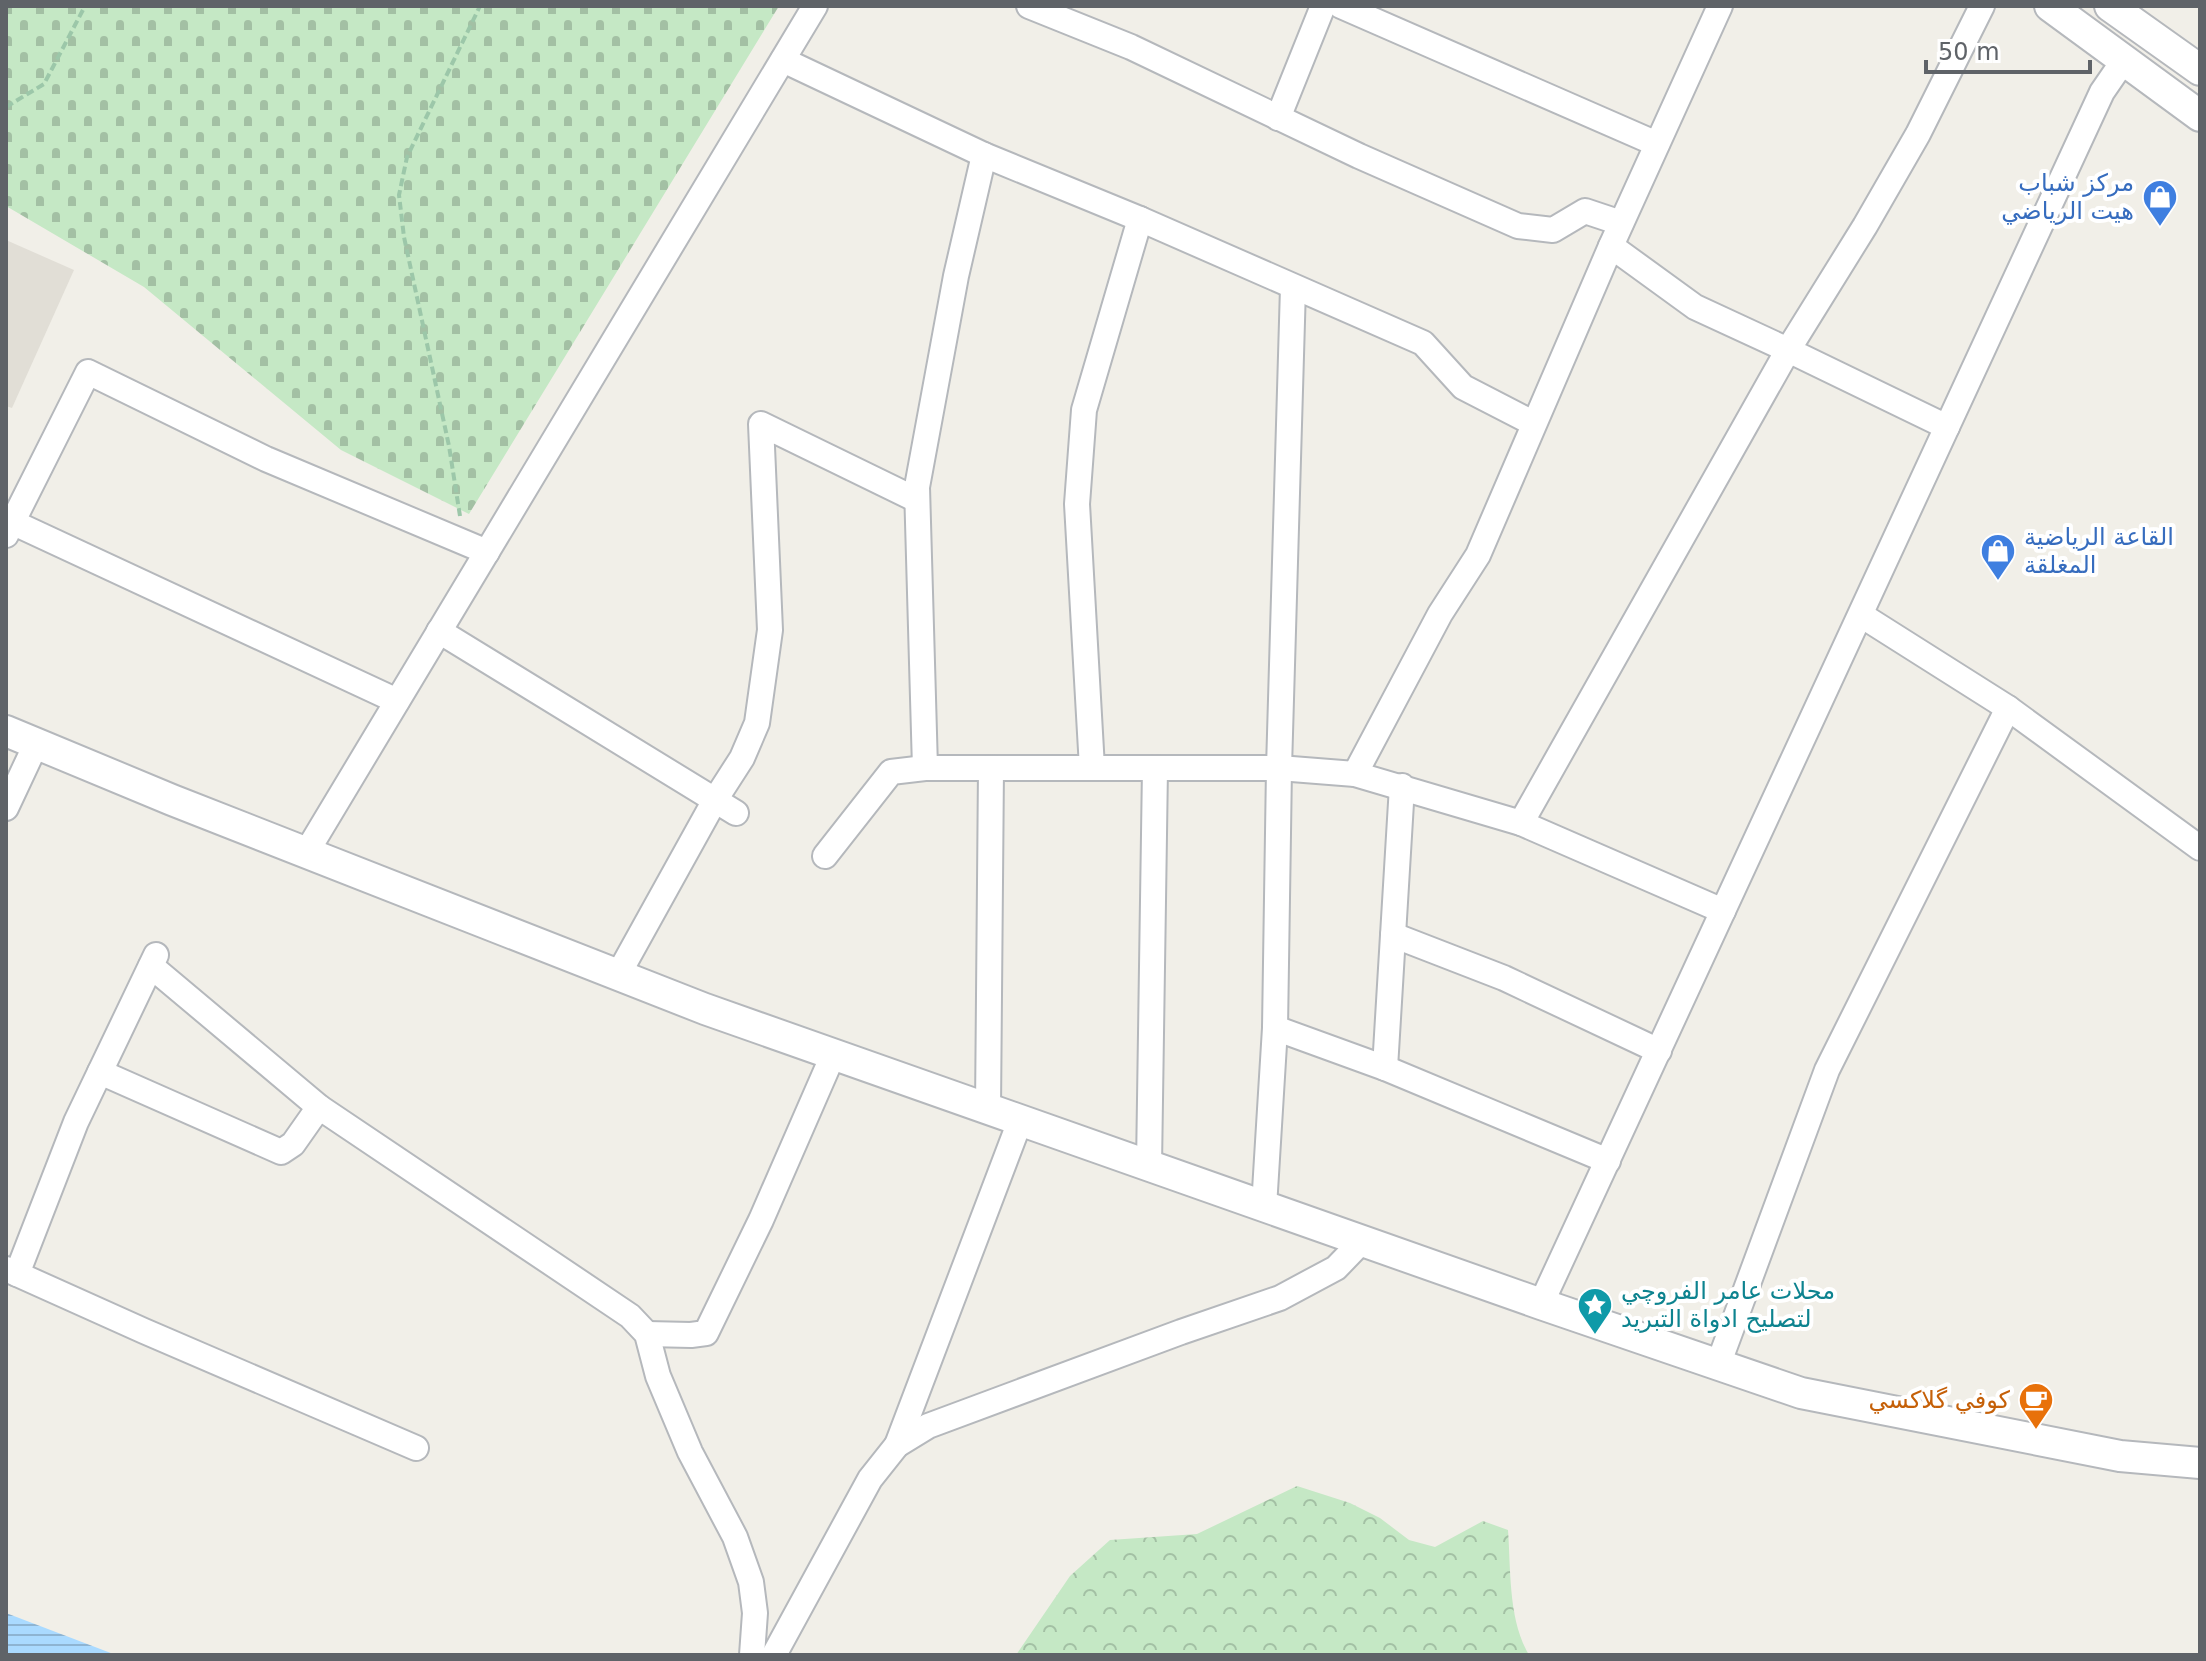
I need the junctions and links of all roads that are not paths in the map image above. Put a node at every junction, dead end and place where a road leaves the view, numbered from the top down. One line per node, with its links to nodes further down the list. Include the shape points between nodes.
1 (815, 6): 9 (street)
2 (1029, 6): 13 (street, via 1131,47)
3 (1323, 6): 13 (street)
4 (1341, 6): 14 (street)
5 (1982, 6): 20 (street, via 1918,134)
6 (2050, 6): 10 (street)
7 (2110, 6): 11 (street)
8 (1710, 9): 14 (street)
9 (783, 60): 15 (street); 25 (street)
10 (2124, 60): 12 (street); 22 (street, via 2102,92)
11 (2197, 62)
12 (2200, 116)
13 (1278, 118): 17 (street, via 1518,226 1553,230 1585,211)
14 (1657, 144): 17 (street)
15 (984, 155): 16 (street); 23 (street, via 956,276)
16 (1140, 219): 19 (street); 34 (street, via 1084,410 1077,504)
17 (1621, 223): 18 (street)
18 (1611, 246): 20 (street, via 1695,307); 21 (street)
19 (1293, 287): 21 (street, via 1423,343 1463,387); 36 (street)
20 (1788, 350): 22 (street); 41 (street)
21 (1533, 423): 37 (street, via 1478,555 1440,614)
22 (1947, 427): 26 (street)
23 (917, 500): 32 (street); 39 (street, via 761,424 770,630 757,723)
24 (9, 528): 25 (street, via 88,372 266,459); 28 (street)
25 (487, 552): 27 (street)
26 (1861, 615): 29 (street); 45 (street)
27 (439, 631): 28 (street); 39 (street)
28 (397, 701): 43 (street)
29 (2008, 708): 42 (street); 63 (street, via 1827,1070)
30 (6, 731): 31 (street)
31 (36, 744): 40 (street); 43 (street)
32 (925, 768): 33 (street); 44 (street, via 891,772)
33 (991, 768): 34 (street); 54 (street)
34 (1092, 768): 35 (street)
35 (1155, 768): 36 (street); 57 (street)
36 (1279, 768): 37 (street); 48 (street)
37 (1355, 774): 38 (street)
38 (1402, 786): 41 (street); 46 (street)
39 (726, 807): 47 (street)
40 (6, 808)
41 (1521, 823): 45 (street)
42 (2200, 848)
43 (306, 853): 47 (street)
44 (825, 856)
45 (1723, 911): 49 (street)
46 (1393, 935): 49 (street, via 1504,978); 51 (street)
47 (618, 975): 50 (street)
48 (1275, 1028): 51 (street); 58 (street)
49 (1659, 1051): 56 (street)
50 (833, 1055): 54 (street); 62 (street, via 706,1333)
51 (1385, 1068): 56 (street)
52 (100, 1072): 53 (street, via 281,1152 293,1144); 53 (street, via 153,960); 60 (street)
53 (319, 1107): 62 (street, via 630,1316)
54 (988, 1109): 55 (street)
55 (1020, 1121): 57 (street); 64 (street)
56 (1608, 1161): 61 (street)
57 (1149, 1166): 58 (street)
58 (1264, 1207): 59 (street)
59 (1362, 1241): 61 (street); 64 (street, via 1336,1268 1280,1298 928,1426)
60 (11, 1271): 65 (street)
61 (1541, 1304): 63 (street)
62 (647, 1334): 67 (street, via 658,1376 751,1582)
63 (1718, 1365): 66 (street, via 1801,1393 2120,1456)
64 (897, 1445): 68 (street, via 870,1479)
65 (416, 1448)
66 (2200, 1463)
67 (752, 1655)
68 (774, 1655)

